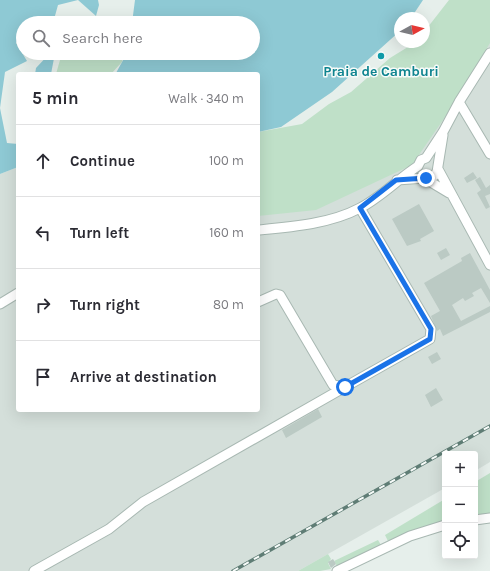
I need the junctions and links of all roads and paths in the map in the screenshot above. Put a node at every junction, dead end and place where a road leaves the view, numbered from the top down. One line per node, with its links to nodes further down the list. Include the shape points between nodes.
1 (490, 46): 2 (street)
2 (488, 54): 4 (street); 6 (street, via 456,99)
3 (490, 64): 4 (street)
4 (480, 68): 5 (street)
5 (459, 102): 6 (street); 7 (street)
6 (443, 132): 8 (street); 10 (street)
7 (489, 152)
8 (426, 158): 9 (street, via 421,160); 10 (street, via 435,161)
9 (418, 166): 11 (street, via 419,173); 12 (street)
10 (438, 168): 11 (street, via 434,176); 13 (street)
11 (426, 178): 12 (street); 13 (street)
12 (396, 180): 14 (street); 15 (street, via 338,211 286,223)
13 (450, 194): 17 (street)
14 (360, 208): 16 (street, via 319,221); 23 (street, via 431,329 432,335 430,339)
15 (260, 225)
16 (260, 230)
17 (490, 266)
18 (16, 287): 20 (street)
19 (16, 294): 22 (street)
20 (0, 297)
21 (260, 301): 23 (street, via 276,294 280,295 334,385)
22 (0, 304)
23 (345, 387): 27 (street, via 143,502 109,529)
24 (490, 518): 25 (street)
25 (478, 520)
26 (442, 526): 28 (street, via 410,536)
27 (34, 571)
28 (336, 571)

